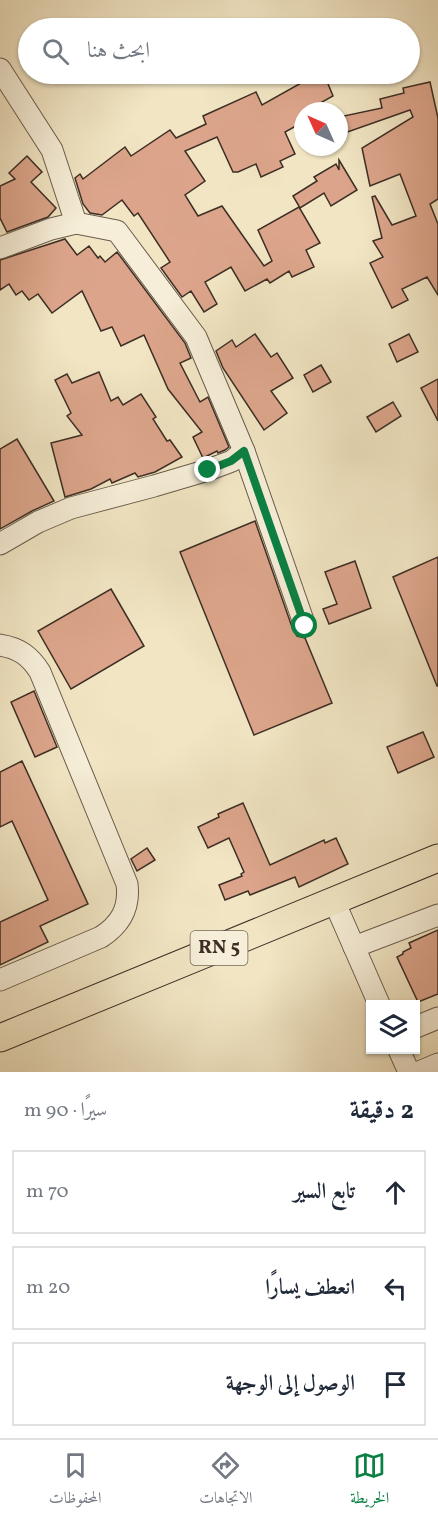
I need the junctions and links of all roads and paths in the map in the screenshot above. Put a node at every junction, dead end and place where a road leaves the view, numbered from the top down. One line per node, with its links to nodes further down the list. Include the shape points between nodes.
1 (1, 73): 2 (street, via 52,150)
2 (76, 223): 3 (street); 4 (street, via 117,231 196,337)
3 (0, 248)
4 (244, 451): 5 (street, via 208,470 71,508); 6 (street)
5 (0, 544)
6 (305, 626)
7 (0, 645): 12 (street, via 28,656 40,672 128,893 125,911 109,932)
8 (438, 858): 9 (main road, RN 5)
9 (334, 901): 11 (street); 16 (main road, RN 5)
10 (438, 915): 11 (street)
11 (354, 947): 13 (street)
12 (0, 980)
13 (377, 1000)
14 (438, 1018): 15 (street)
15 (420, 1025)
16 (0, 1038)
17 (401, 1054): 19 (street)
18 (438, 1064): 20 (street)
19 (408, 1072)
20 (419, 1072)

